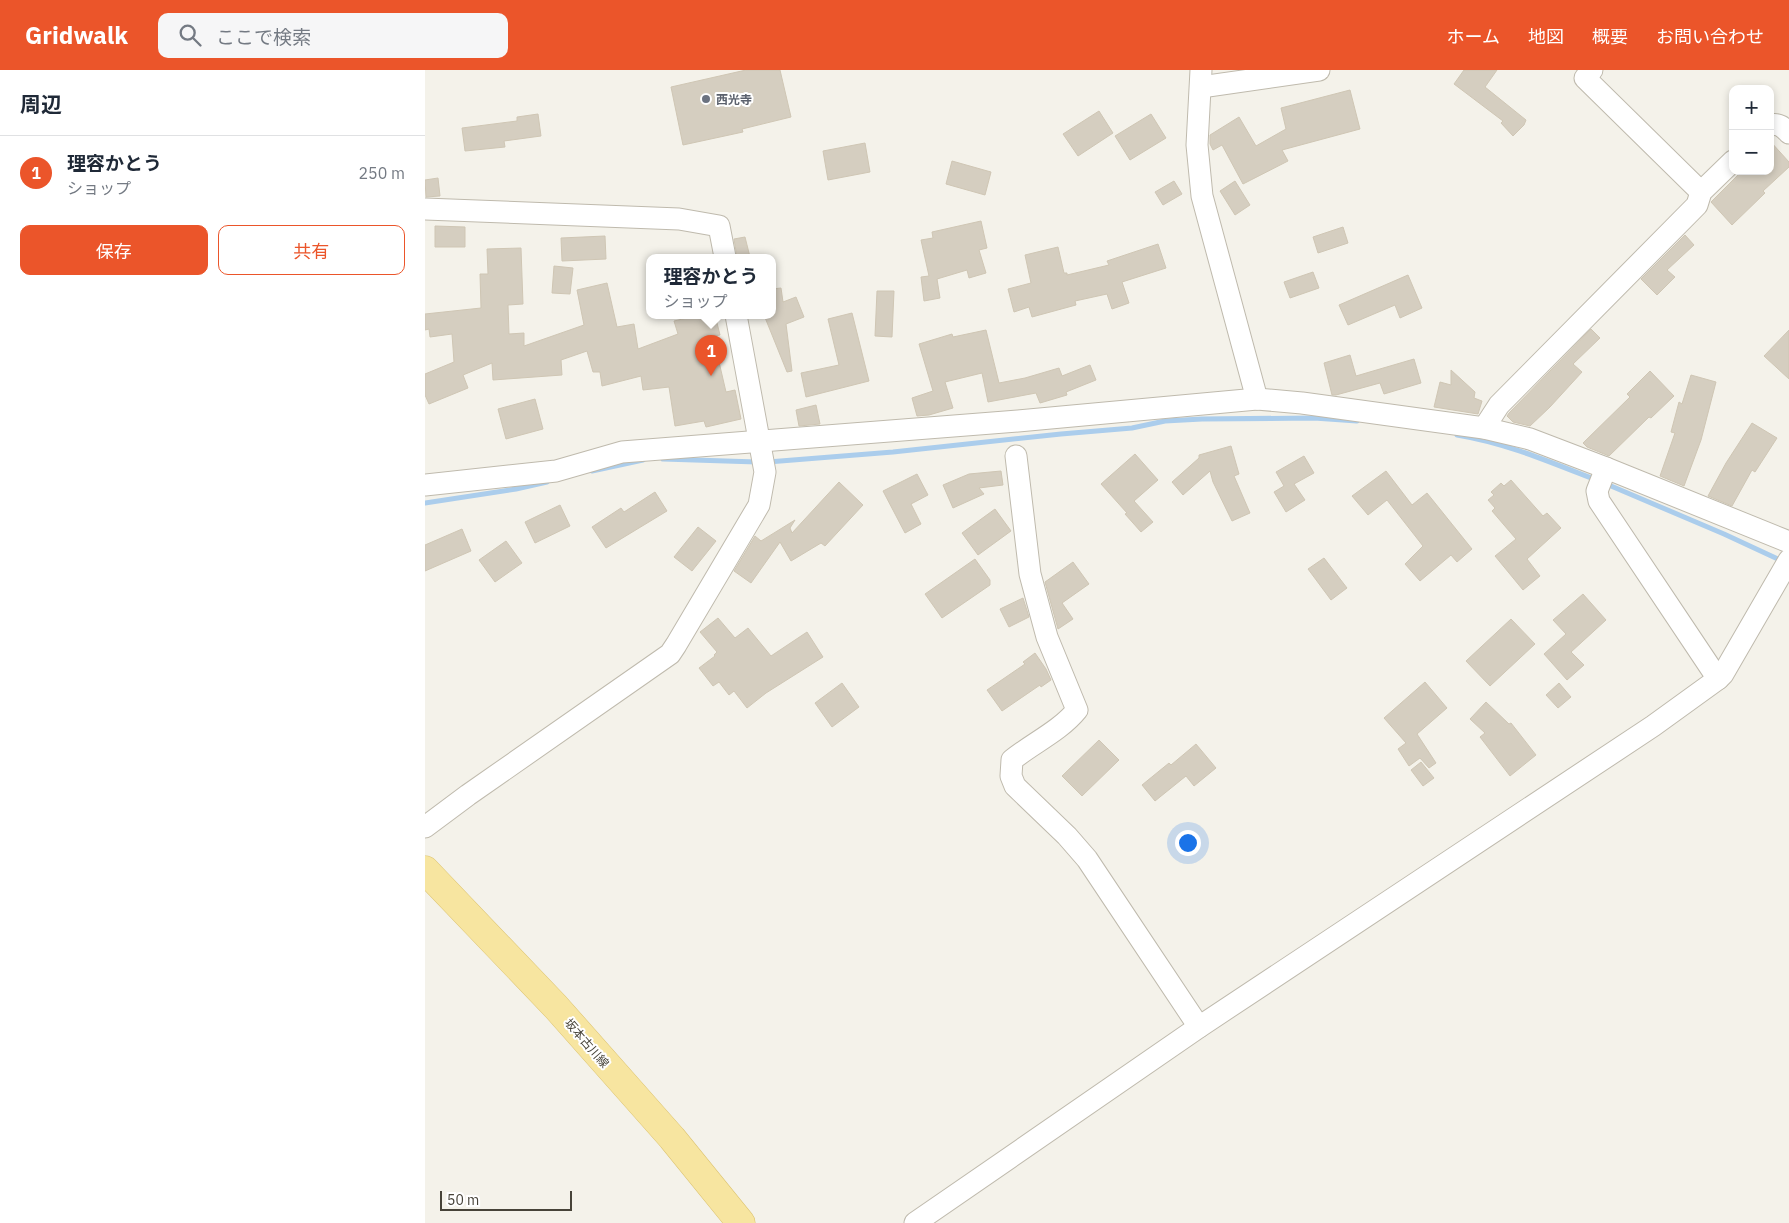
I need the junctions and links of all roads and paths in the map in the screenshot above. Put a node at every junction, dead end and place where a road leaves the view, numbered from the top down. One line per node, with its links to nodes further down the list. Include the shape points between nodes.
1 (1319, 70): 3 (street)
2 (1592, 70): 7 (street, via 1585,78)
3 (1201, 78): 11 (street, via 1197,145 1202,196)
4 (1774, 124): 5 (street)
5 (1789, 133)
6 (1729, 165): 7 (street)
7 (1701, 192): 12 (street, via 1697,205 1499,405)
8 (425, 209): 9 (street, via 679,219 719,226)
9 (724, 254)
10 (737, 319): 13 (street)
11 (1257, 399): 12 (street); 13 (street)
12 (1484, 428): 15 (street, via 1530,439)
13 (759, 442): 16 (street, via 622,452 556,471); 20 (street, via 765,472 759,505 670,654)
14 (1016, 456): 22 (street, via 1030,574 1047,637 1077,710 1069,720 1012,760 1011,776 1015,786 1087,859)
15 (1602, 478): 17 (street); 19 (street, via 1599,502)
16 (425, 485)
17 (1789, 542)
18 (1786, 566): 19 (street)
19 (1718, 679): 22 (street, via 1645,731)
20 (425, 827)
21 (425, 870): 23 (main road, 坂本古川線, via 556,1007 672,1138)
22 (1199, 1027): 24 (street)
23 (741, 1223)
24 (915, 1223)

